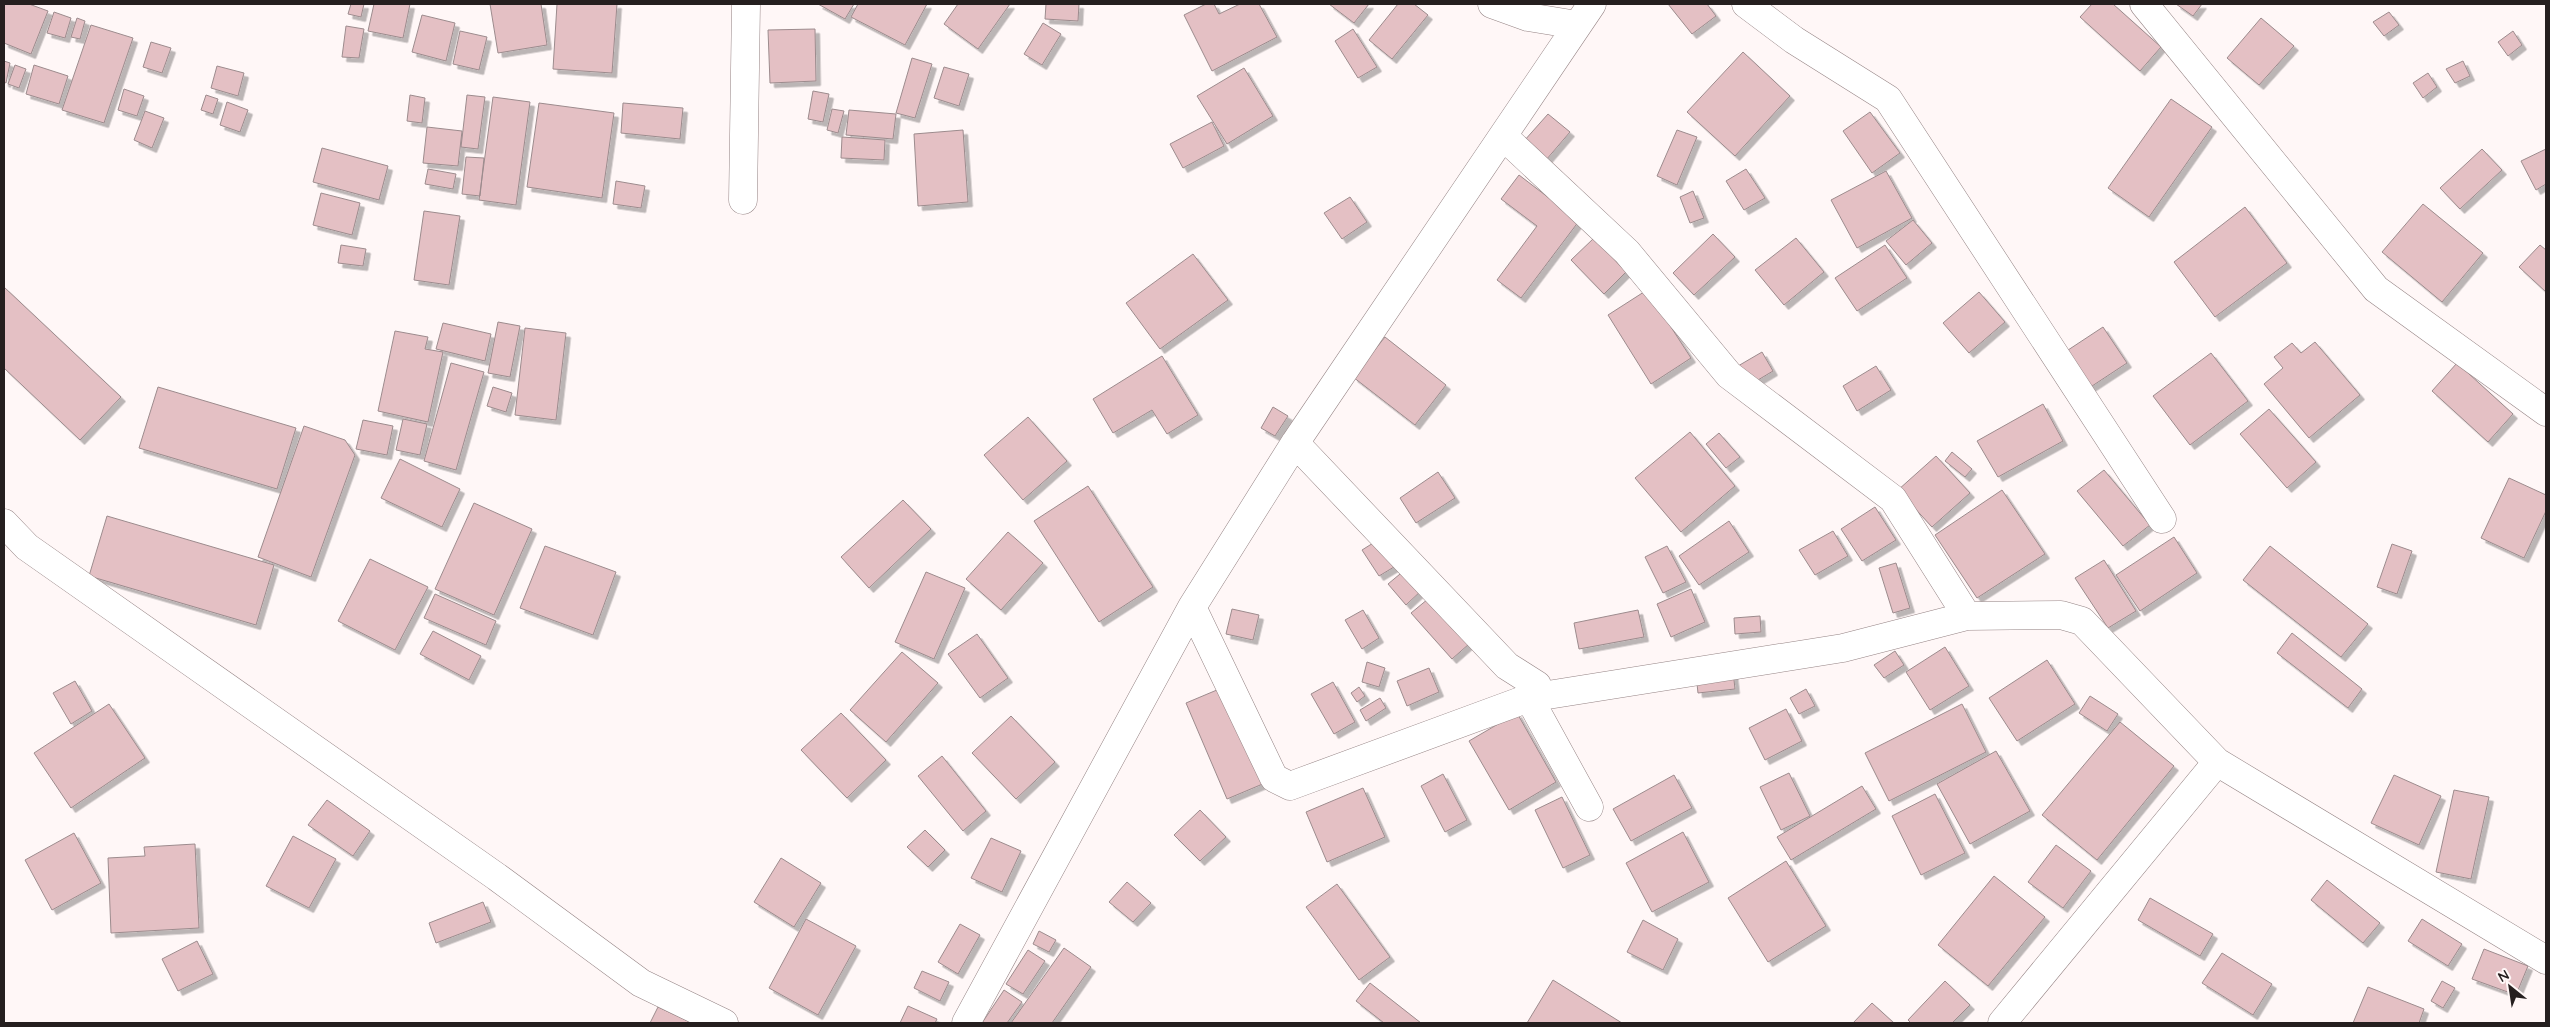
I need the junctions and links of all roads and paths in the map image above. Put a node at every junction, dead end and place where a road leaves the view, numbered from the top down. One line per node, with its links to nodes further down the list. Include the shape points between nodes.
1 (746, 4): 7 (street)
2 (1492, 4): 5 (street, via 1528,17)
3 (1746, 4): 10 (street, via 1794,40 1888,99)
4 (2144, 4): 8 (street, via 2376,289)
5 (1584, 14): 6 (street)
6 (1504, 136): 9 (street); 13 (street, via 1627,252 1729,375 1893,499)
7 (743, 200)
8 (2546, 412)
9 (1295, 443): 12 (street); 14 (street, via 1507,666 1537,685)
10 (2162, 519)
11 (4, 523): 18 (street, via 27,547 497,877 642,984)
12 (1192, 607): 14 (street, via 1274,778 1290,786); 19 (street)
13 (1967, 616): 14 (street, via 1843,648); 15 (street, via 2061,615 2082,621)
14 (1529, 698): 16 (street)
15 (2217, 762): 17 (street); 20 (street)
16 (1589, 807)
17 (2546, 960)
18 (724, 1023)
19 (966, 1023)
20 (2002, 1023)

